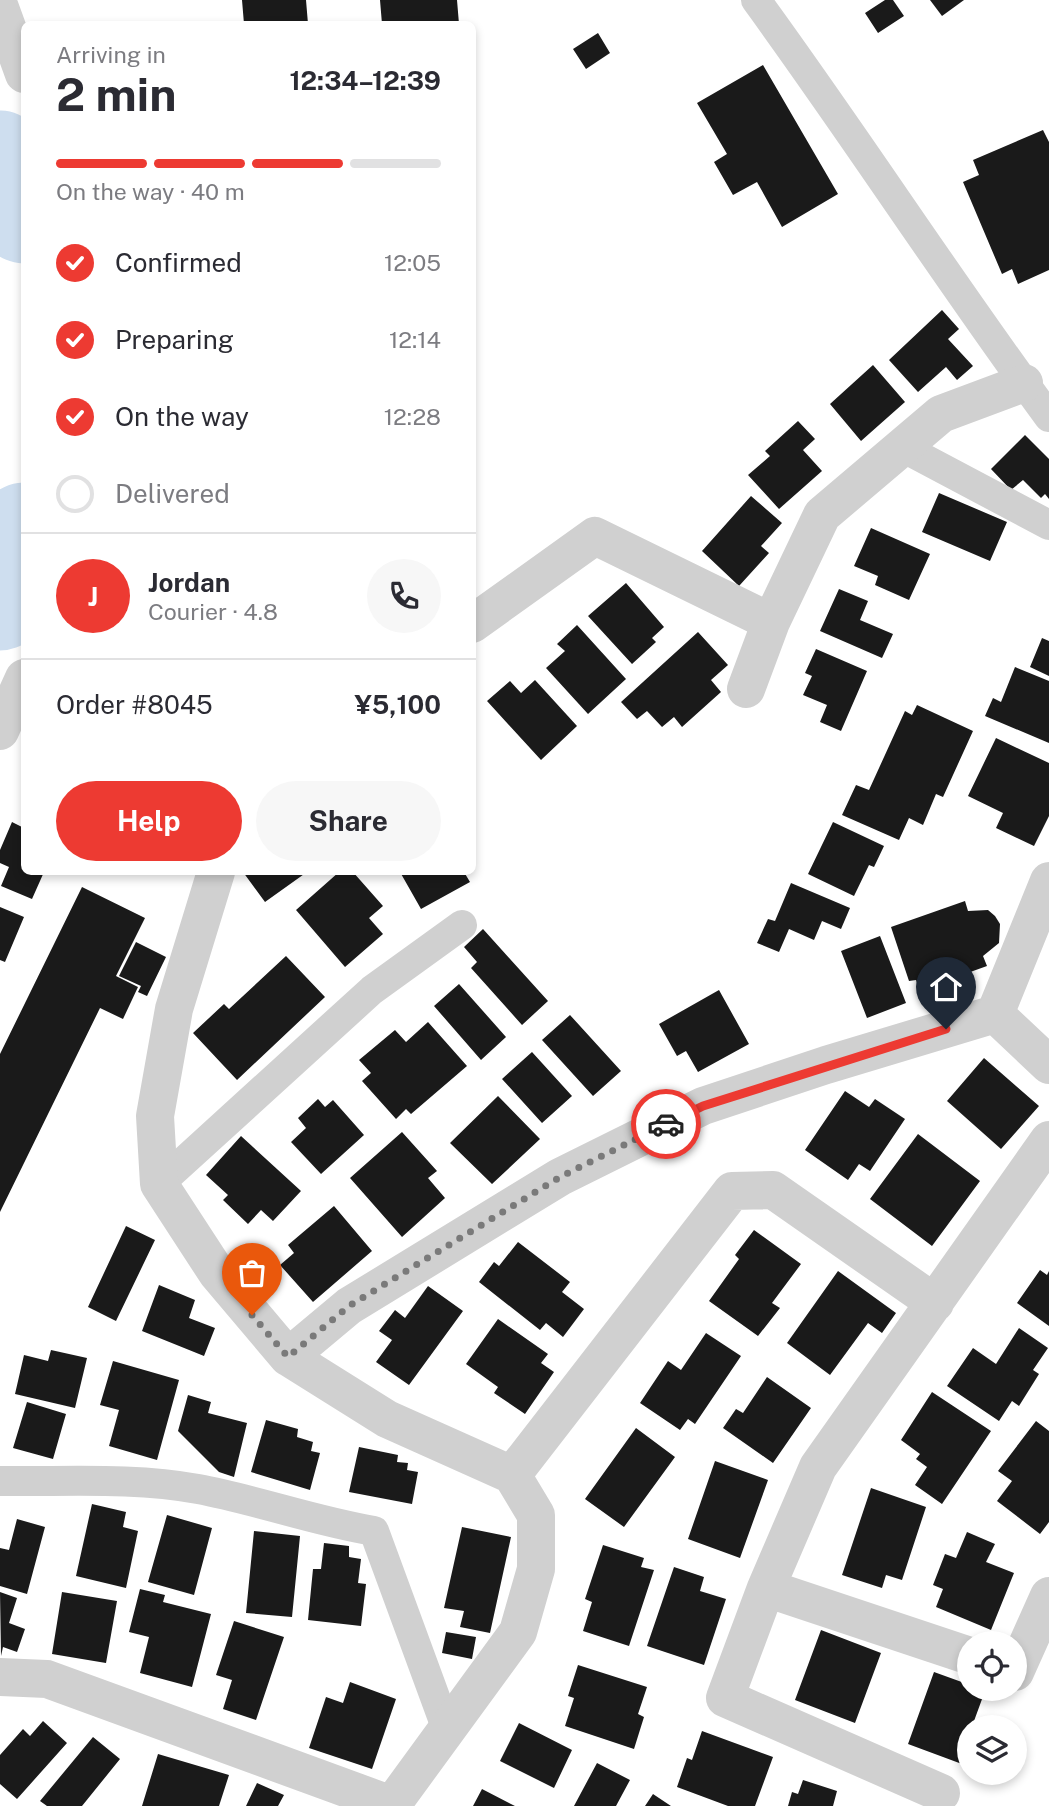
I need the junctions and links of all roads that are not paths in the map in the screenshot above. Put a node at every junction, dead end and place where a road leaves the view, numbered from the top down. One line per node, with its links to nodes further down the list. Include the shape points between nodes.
1 (756, 0): 4 (lane)
2 (0, 8): 3 (street)
3 (21, 66)
4 (1024, 383): 5 (lane); 6 (street, via 940,414)
5 (1049, 417)
6 (902, 447): 7 (lane); 9 (street, via 822,515)
7 (1049, 525)
8 (476, 621): 9 (street, via 595,536)
9 (771, 622): 11 (street)
10 (21, 685): 12 (street)
11 (746, 689)
12 (0, 731)
13 (215, 875): 19 (street, via 174,1009 157,1102)
14 (1049, 881): 16 (street)
15 (462, 925): 19 (lane, via 372,990)
16 (995, 1014): 17 (street); 21 (street, via 703,1106 548,1184 349,1306)
17 (1049, 1065)
18 (1049, 1140): 20 (street)
19 (159, 1184): 21 (street, via 217,1273)
20 (935, 1303): 22 (street, via 773,1190 732,1191); 24 (street, via 818,1467)
21 (288, 1357): 22 (street, via 387,1419)
22 (512, 1475): 29 (street, via 536,1515 536,1569 518,1632)
23 (0, 1482): 29 (lane, via 107,1482 197,1489 324,1523 374,1531)
24 (766, 1588): 27 (street); 30 (street, via 725,1698)
25 (1049, 1596): 26 (street)
26 (1027, 1645)
27 (957, 1652)
28 (0, 1677): 31 (street, via 47,1679)
29 (446, 1727): 31 (street)
30 (941, 1793)
31 (391, 1805)

